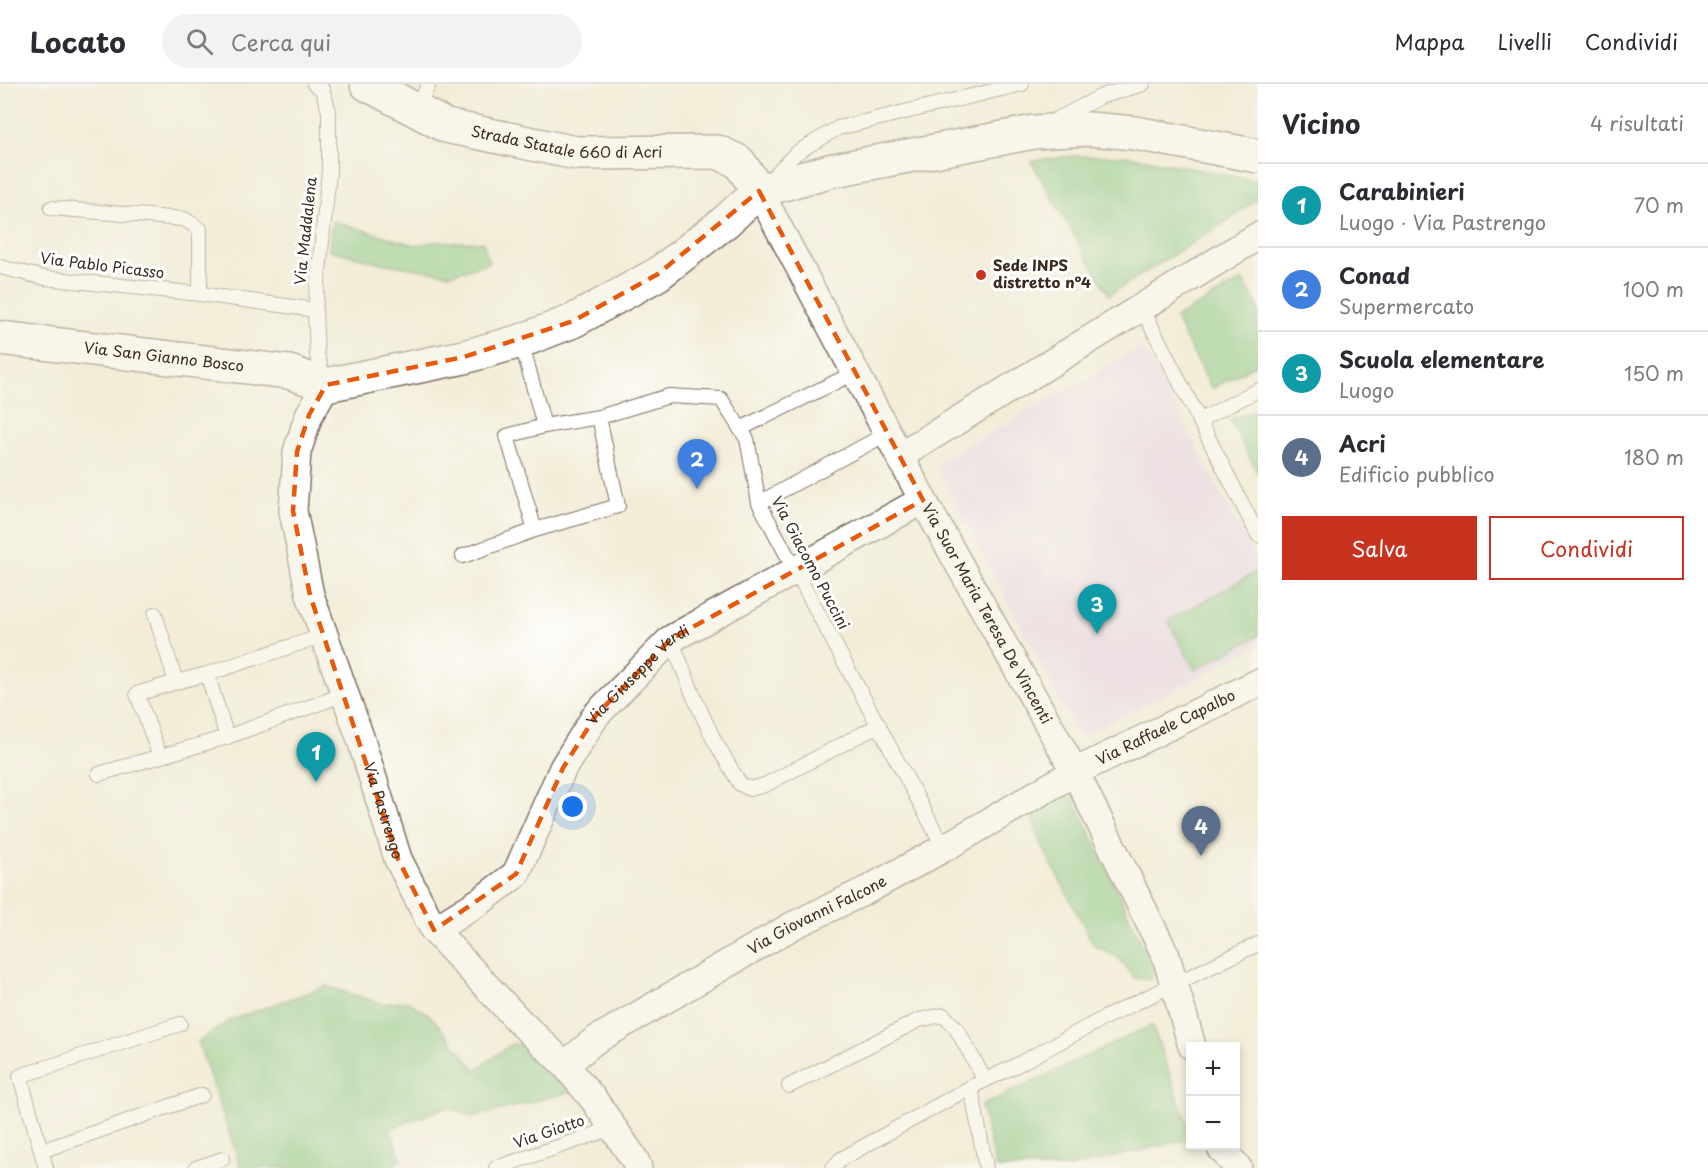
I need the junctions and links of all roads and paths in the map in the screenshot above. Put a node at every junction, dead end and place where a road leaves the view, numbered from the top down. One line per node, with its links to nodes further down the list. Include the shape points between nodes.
1 (314, 84): 15 (lane, Via Maddalena, via 322,89 329,111 328,172)
2 (368, 84): 6 (main road, Strada Statale 660 di Acri)
3 (1022, 84): 5 (lane)
4 (1143, 84): 7 (lane, via 1102,96)
5 (996, 87): 9 (lane, via 838,128 796,153)
6 (423, 97): 9 (main road, Strada Statale 660 di Acri, via 446,126 576,153 718,152 739,162)
7 (1034, 132): 8 (main road, via 1089,129 1135,133); 9 (main road, via 829,171)
8 (1258, 156)
9 (759, 191): 17 (main road, via 658,274 573,321); 18 (street, Via Suor Maria Teresa De Vincenti)
10 (51, 208): 13 (lane, via 184,219 200,229)
11 (1258, 236): 14 (street)
12 (0, 267): 13 (lane, Via Pablo Picasso, via 45,278)
13 (200, 294): 15 (lane, Via Pablo Picasso)
14 (1142, 308): 22 (lane); 25 (street, via 924,441)
15 (315, 310): 19 (lane, Via Maddalena, via 317,356)
16 (0, 338): 19 (main road, Via San Gianno Bosco, via 289,372)
17 (521, 341): 19 (main road, via 464,357); 23 (lane)
18 (856, 372): 24 (lane); 25 (street, Via Suor Maria Teresa De Vincenti)
19 (326, 385): 33 (street, Via Pastrengo, via 309,415 297,452 293,511 310,595)
20 (1258, 390): 22 (lane)
21 (599, 417): 23 (lane, Via Giacomo Puccini); 24 (lane, Via Giacomo Puccini, via 669,396 721,399); 28 (lane, via 618,506)
22 (1200, 420): 29 (lane)
23 (544, 426): 28 (lane, Via Giacomo Puccini, via 507,436)
24 (740, 429): 27 (lane, Via Giacomo Puccini, via 747,440)
25 (894, 444): 26 (street, Via Suor Maria Teresa De Vincenti); 27 (lane)
26 (923, 500): 31 (street, Via Giuseppe Verdi); 42 (street, Via Suor Maria Teresa De Vincenti)
27 (759, 503): 31 (lane, Via Giacomo Puccini)
28 (535, 530): 30 (lane)
29 (1258, 535)
30 (463, 556)
31 (795, 569): 34 (street, Via Giuseppe Verdi); 39 (lane, Via Giacomo Puccini)
32 (155, 614): 36 (lane)
33 (325, 635): 35 (lane); 38 (street, Via Pastrengo)
34 (671, 639): 39 (lane, via 714,740 740,784 750,789 765,785); 45 (street, Via Giuseppe Verdi, via 596,715 563,768 516,874)
35 (207, 674): 36 (lane); 40 (lane)
36 (176, 682): 41 (lane, via 137,694)
37 (1258, 683): 42 (street, Via Raffaele Capalbo)
38 (345, 694): 40 (lane); 45 (street, Via Pastrengo, via 398,859)
39 (879, 725): 44 (lane, Via Giacomo Puccini)
40 (227, 737): 41 (lane)
41 (160, 756): 43 (lane)
42 (1075, 772): 44 (street, Via Giovanni Falcone); 47 (street, Via Suor Maria Teresa De Vincenti, via 1166,956)
43 (99, 774)
44 (944, 848): 50 (street, Via Giovanni Falcone, via 792,926 594,1041)
45 (434, 930): 50 (street, Via Pastrengo)
46 (1258, 944): 47 (lane)
47 (1174, 984): 49 (street, Via Suor Maria Teresa De Vincenti); 51 (lane)
48 (180, 1024): 56 (lane, via 20,1076)
49 (1191, 1042)
50 (565, 1065): 55 (street, Via Pastrengo)
51 (985, 1080): 52 (lane, via 956,1028 943,1015 919,1020); 53 (lane)
52 (789, 1086)
53 (970, 1087): 62 (lane, via 841,1159); 63 (lane)
54 (202, 1095): 56 (lane)
55 (613, 1128): 60 (lane, Via Giotto); 61 (street, Via Pastrengo)
56 (40, 1150): 58 (lane)
57 (222, 1159): 59 (lane)
58 (45, 1168)
59 (196, 1168)
60 (496, 1168)
61 (638, 1168)
62 (833, 1168)
63 (986, 1168)

